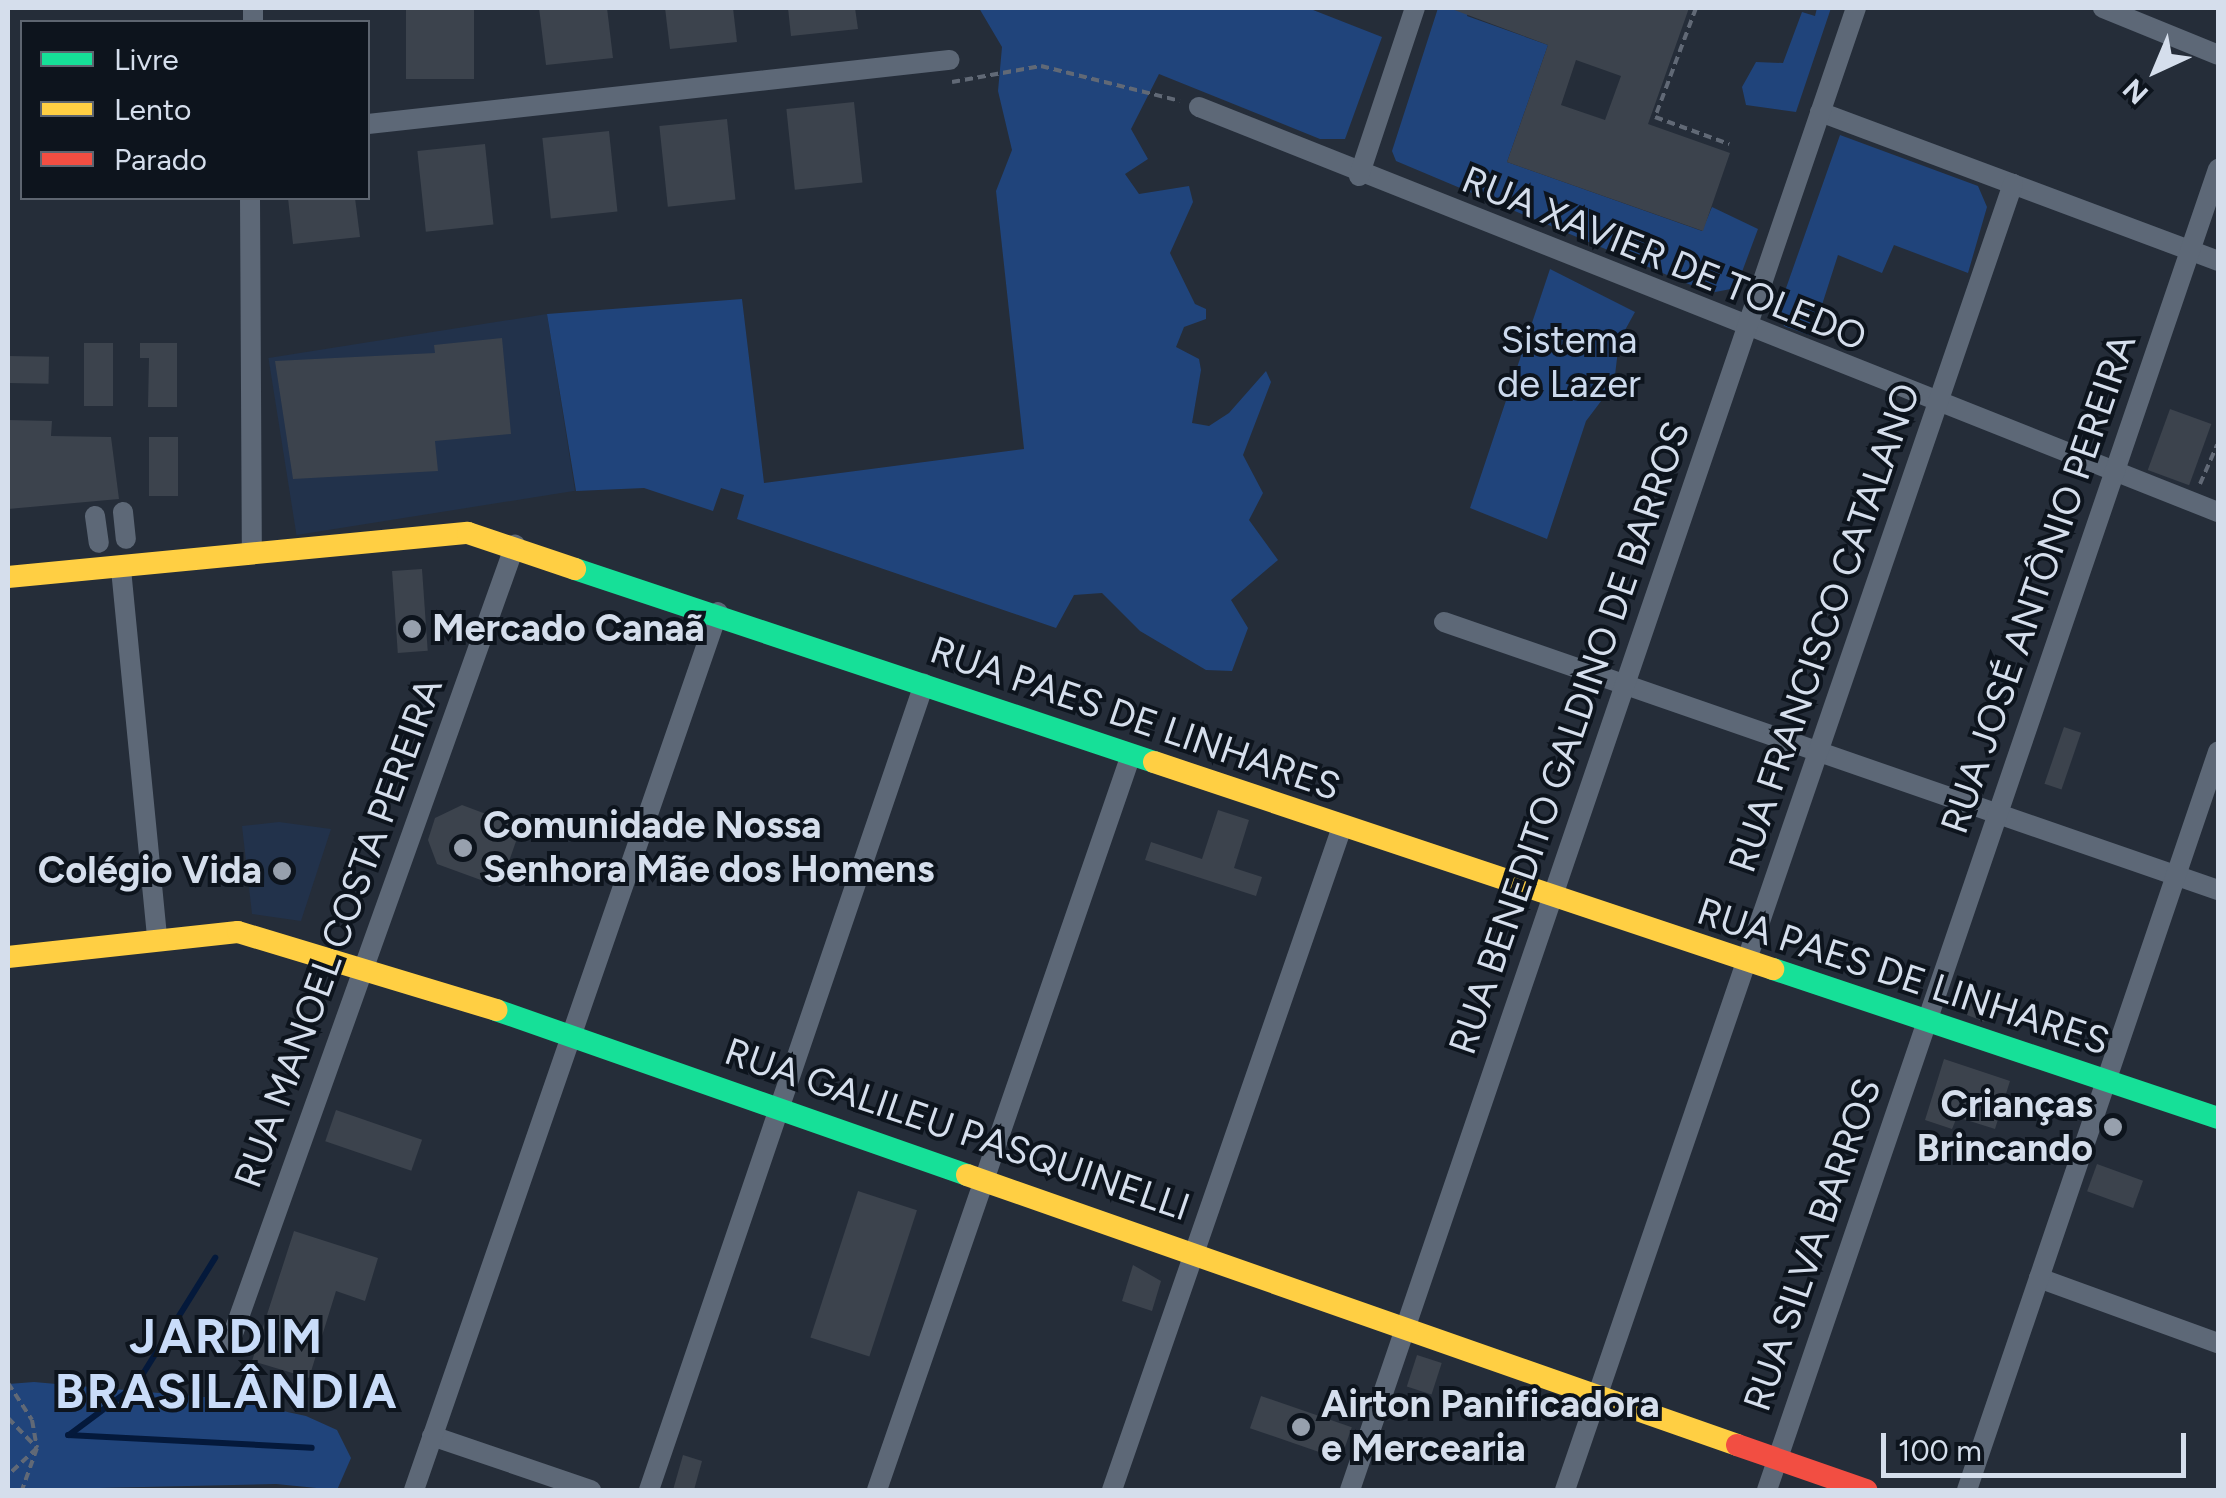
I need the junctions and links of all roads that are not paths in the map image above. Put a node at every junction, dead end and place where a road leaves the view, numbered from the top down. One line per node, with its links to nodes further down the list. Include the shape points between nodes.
1 (1415, 8): 10 (street)
2 (1856, 8): 7 (street, RUA BENEDITO GALDINO DE BARROS)
3 (2103, 8): 4 (street)
4 (2218, 54)
5 (947, 71): 8 (street)
6 (1199, 107): 10 (street, RUA XAVIER DE TOLEDO)
7 (1820, 112): 11 (street); 15 (street, RUA BENEDITO GALDINO DE BARROS)
8 (370, 124)
9 (2218, 169): 13 (street, RUA JOSÉ ANTÔNIO PEREIRA)
10 (1359, 176): 15 (street, RUA XAVIER DE TOLEDO)
11 (2012, 184): 13 (street); 16 (street, RUA FRANCISCO CATALANO)
12 (250, 200): 24 (street, via 240,252)
13 (2191, 250): 14 (street); 17 (street, RUA JOSÉ ANTÔNIO PEREIRA)
14 (2218, 261)
15 (1747, 328): 16 (street, RUA XAVIER DE TOLEDO); 30 (street, RUA BENEDITO GALDINO DE BARROS)
16 (1938, 405): 17 (street, RUA XAVIER DE TOLEDO); 31 (street, RUA FRANCISCO CATALANO)
17 (2114, 473): 19 (street, RUA XAVIER DE TOLEDO); 34 (street, RUA JOSÉ ANTÔNIO PEREIRA)
18 (123, 512): 21 (street)
19 (2218, 512)
20 (96, 516): 22 (street)
21 (126, 540)
22 (99, 543)
23 (515, 545): 24 (street, RUA PAES DE LINHARES, via 468,532); 27 (street, RUA PAES DE LINHARES); 42 (street, RUA MANOEL COSTA PEREIRA)
24 (252, 553): 25 (street, RUA PAES DE LINHARES)
25 (121, 569): 26 (street, RUA PAES DE LINHARES); 39 (street)
26 (8, 577)
27 (718, 612): 29 (street, RUA PAES DE LINHARES); 44 (street)
28 (1444, 622): 30 (street)
29 (924, 684): 33 (street, RUA PAES DE LINHARES); 46 (street)
30 (1625, 685): 31 (street); 38 (street, RUA BENEDITO GALDINO DE BARROS)
31 (1818, 752): 34 (street); 41 (street, RUA FRANCISCO CATALANO)
32 (2218, 752): 36 (street)
33 (1132, 756): 35 (street, RUA PAES DE LINHARES); 48 (street)
34 (1998, 814): 36 (street); 43 (street, RUA JOSÉ ANTÔNIO PEREIRA)
35 (1342, 827): 38 (street, RUA PAES DE LINHARES); 49 (street)
36 (2174, 875): 37 (street); 45 (street)
37 (2218, 890)
38 (1552, 898): 41 (street, RUA PAES DE LINHARES); 51 (street, RUA BENEDITO GALDINO DE BARROS)
39 (157, 939): 40 (street, RUA GALILEU PASQUINELLI); 42 (street, RUA GALILEU PASQUINELLI, via 238,932)
40 (8, 957)
41 (1748, 962): 43 (street, RUA PAES DE LINHARES); 54 (street, RUA FRANCISCO CATALANO)
42 (364, 964): 44 (street, RUA GALILEU PASQUINELLI); 53 (street, RUA MANOEL COSTA PEREIRA)
43 (1926, 1022): 45 (street, RUA PAES DE LINHARES); 56 (street, RUA SILVA BARROS)
44 (570, 1034): 46 (street, RUA GALILEU PASQUINELLI); 55 (street)
45 (2106, 1082): 47 (street, RUA PAES DE LINHARES); 50 (street)
46 (780, 1104): 48 (street, RUA GALILEU PASQUINELLI); 59 (street)
47 (2218, 1118)
48 (983, 1176): 49 (street, RUA GALILEU PASQUINELLI); 60 (street)
49 (1195, 1250): 51 (street, RUA GALILEU PASQUINELLI); 61 (street)
50 (2040, 1278): 52 (street); 66 (street)
51 (1406, 1328): 54 (street, RUA GALILEU PASQUINELLI); 62 (street, RUA BENEDITO GALDINO DE BARROS)
52 (2218, 1343)
53 (229, 1345)
54 (1596, 1396): 56 (street, RUA GALILEU PASQUINELLI); 63 (street, RUA FRANCISCO CATALANO)
55 (432, 1436): 57 (street); 58 (street)
56 (1778, 1458): 64 (street, RUA SILVA BARROS); 65 (street, RUA GALILEU PASQUINELLI)
57 (414, 1490)
58 (590, 1490)
59 (649, 1490)
60 (877, 1490)
61 (1112, 1490)
62 (1350, 1490)
63 (1565, 1490)
64 (1767, 1490)
65 (1866, 1490)
66 (1968, 1490)

